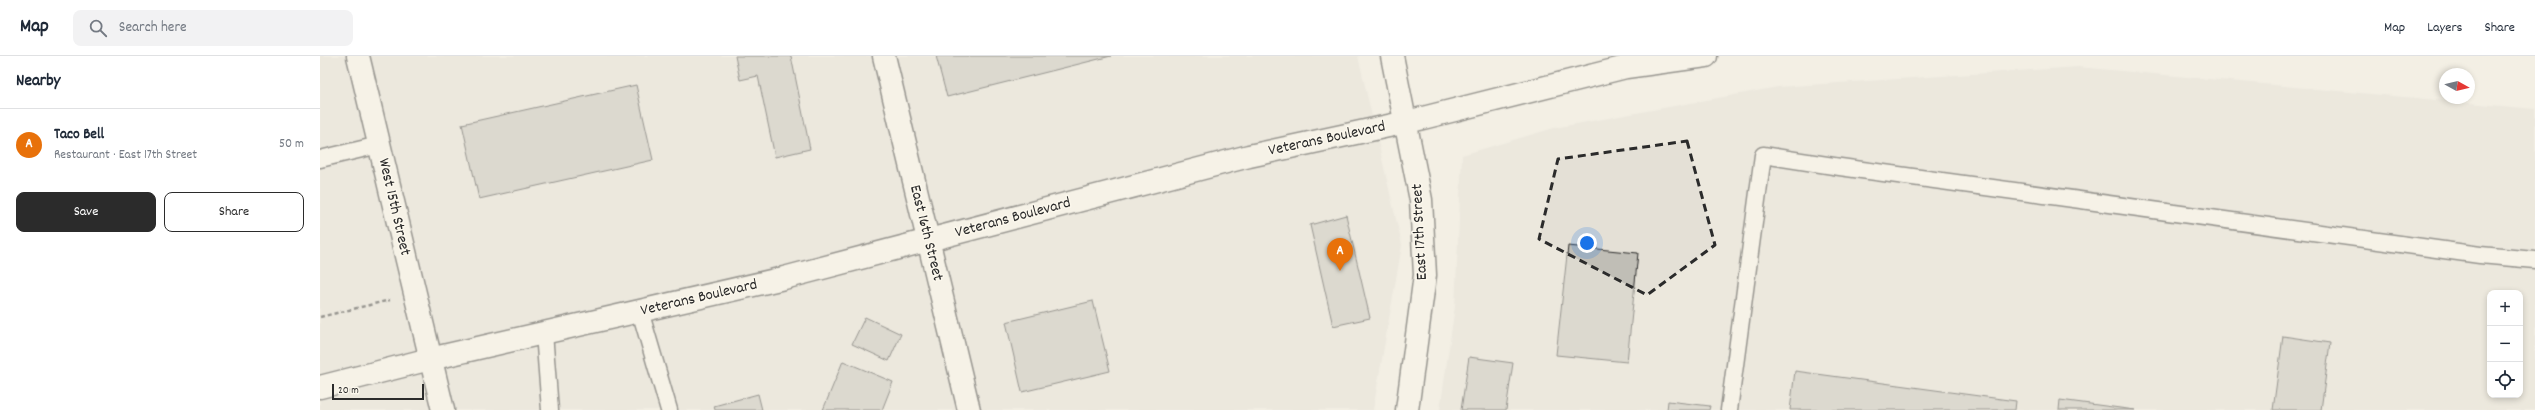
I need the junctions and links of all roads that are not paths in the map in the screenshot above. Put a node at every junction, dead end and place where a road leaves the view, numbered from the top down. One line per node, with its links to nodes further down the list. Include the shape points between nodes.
1 (358, 56): 6 (main road, West 15th Street)
2 (884, 56): 8 (main road, East 16th Street)
3 (1392, 56): 5 (main road, East 17th Street)
4 (1706, 56): 5 (main road, Veterans Boulevard, via 1626,67)
5 (1407, 122): 8 (main road, Veterans Boulevard, via 1249,156); 18 (main road, East 17th Street, via 1421,200 1425,275)
6 (379, 144): 7 (lane); 12 (main road, West 15th Street)
7 (320, 158)
8 (928, 240): 10 (main road, Veterans Boulevard, via 784,278); 17 (main road, East 16th Street)
9 (2535, 260): 19 (lane, via 2480,255 1763,155)
10 (640, 311): 11 (main road, Veterans Boulevard); 14 (lane)
11 (544, 333): 12 (main road, Veterans Boulevard); 16 (lane)
12 (430, 359): 13 (main road, Veterans Boulevard); 15 (main road, West 15th Street)
13 (320, 387)
14 (666, 405)
15 (443, 410)
16 (550, 410)
17 (969, 410)
18 (1407, 410)
19 (1729, 410)

